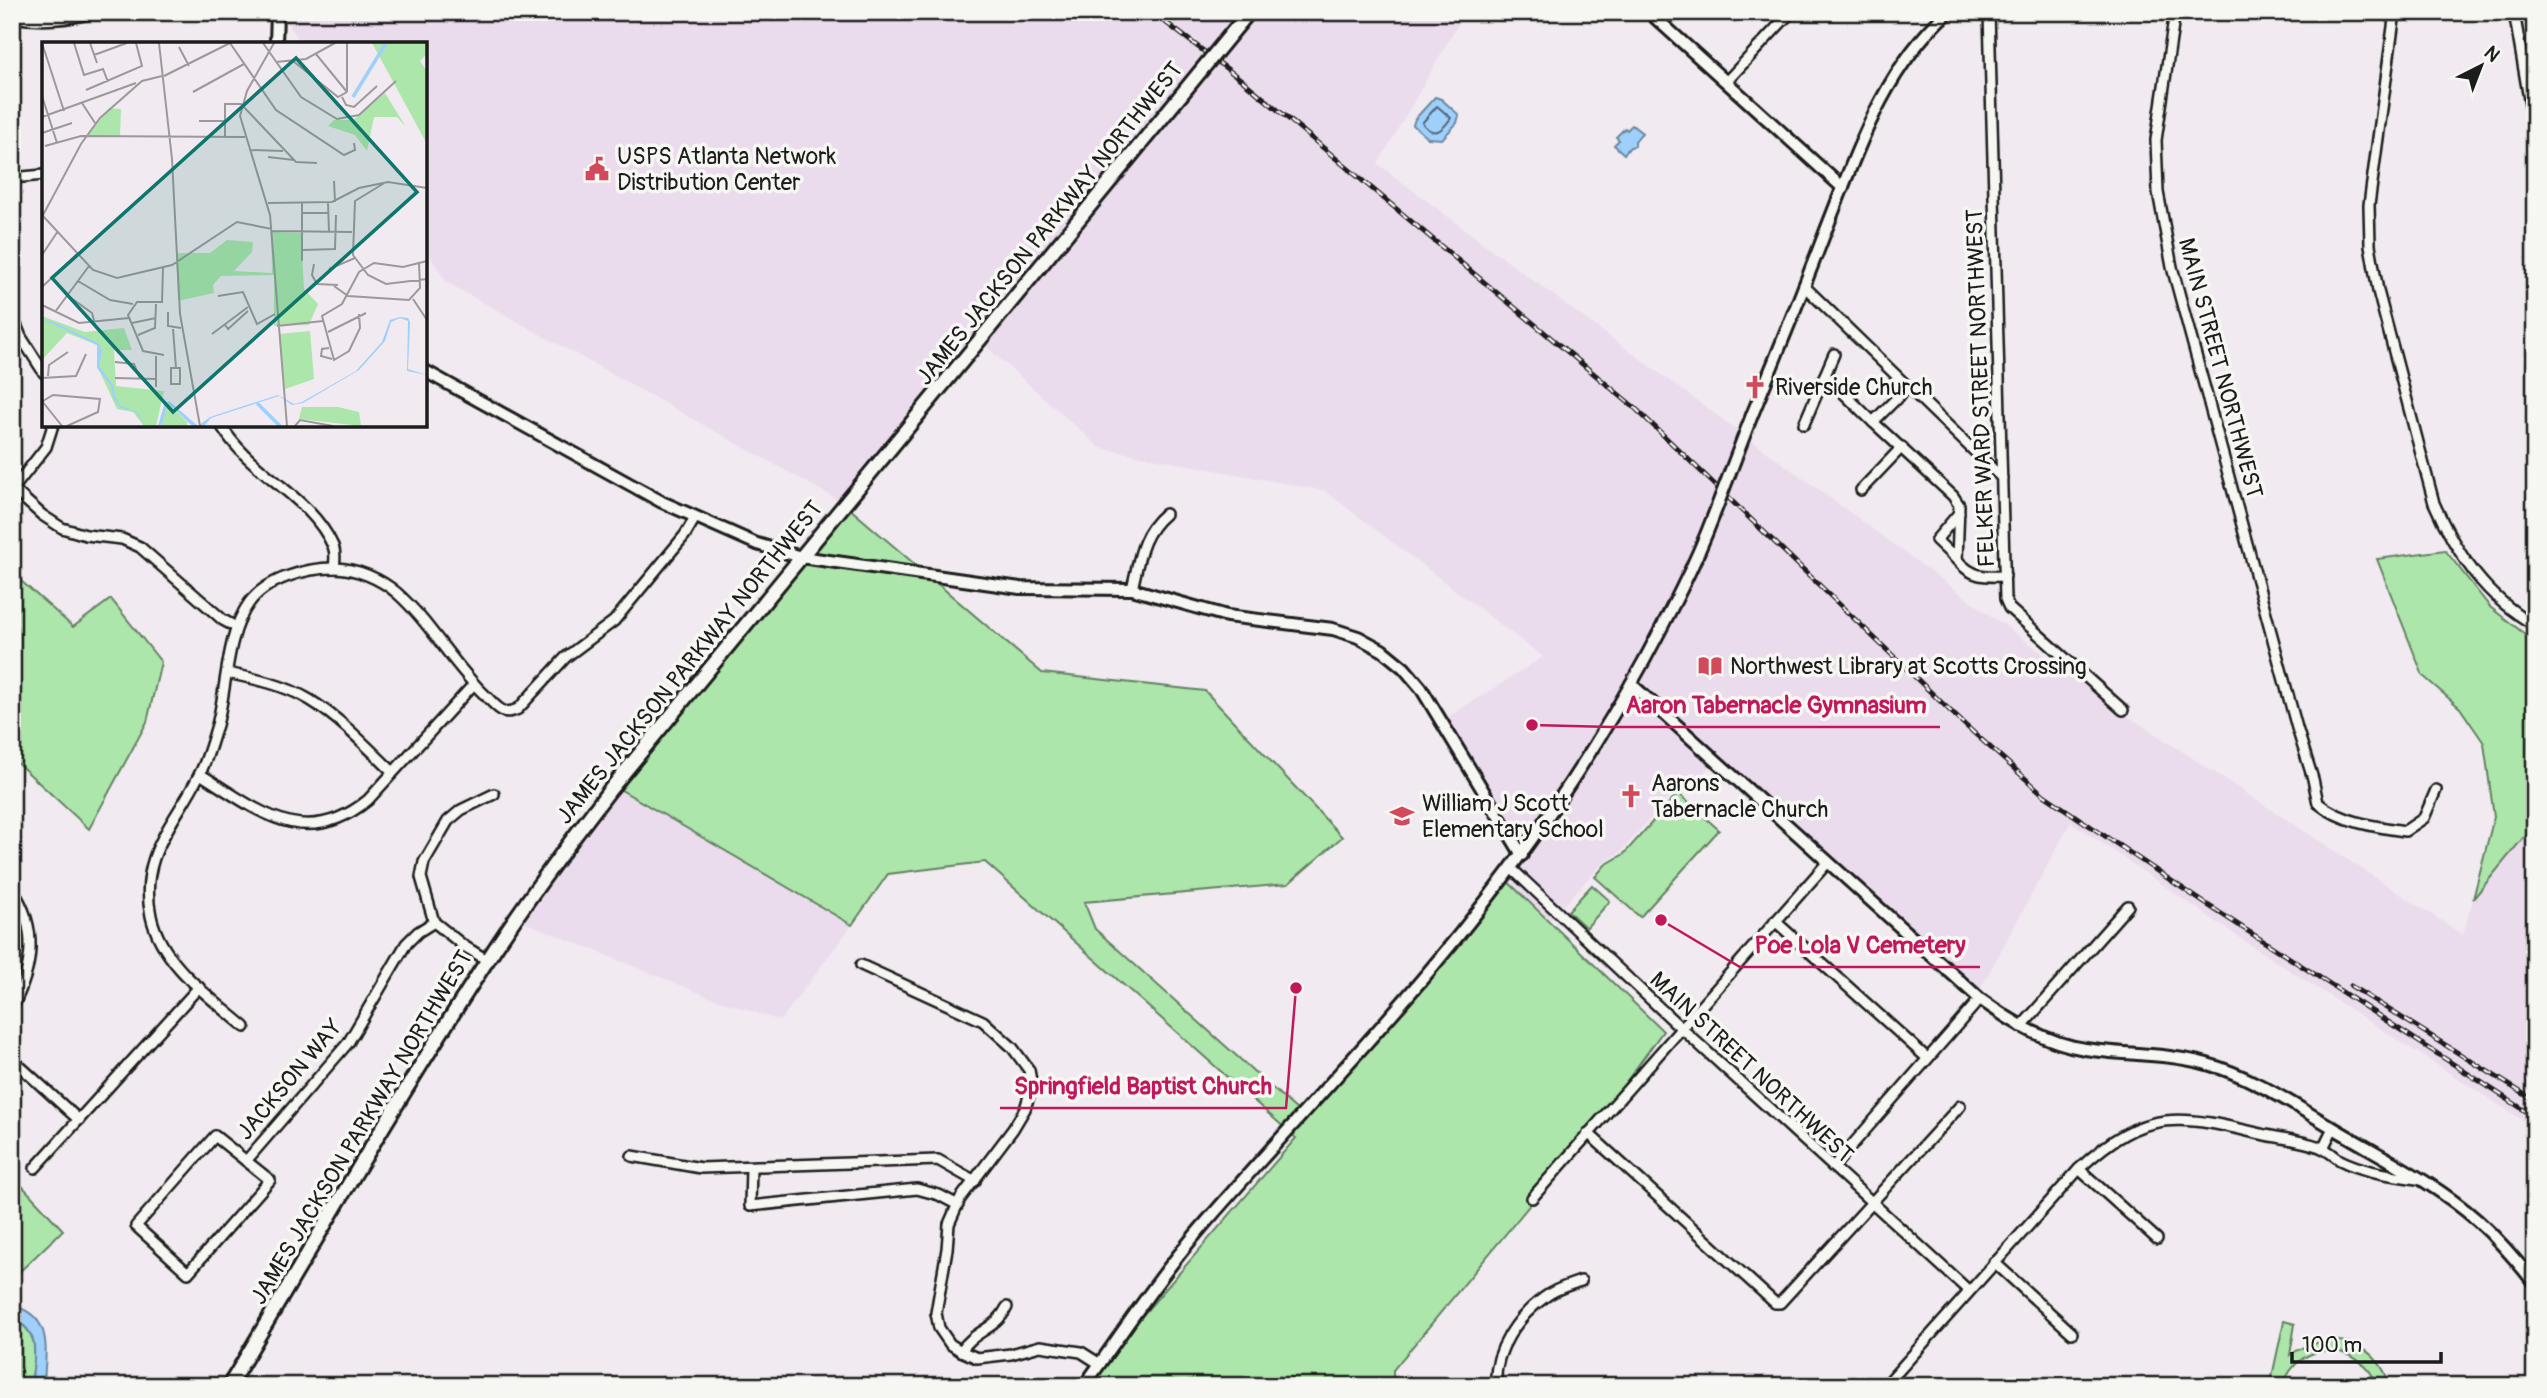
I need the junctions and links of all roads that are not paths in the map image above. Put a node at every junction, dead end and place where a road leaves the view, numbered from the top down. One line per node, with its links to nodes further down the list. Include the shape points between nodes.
1 (96, 12): 11 (street, via 53,21)
2 (277, 12): 14 (street)
3 (1649, 12): 15 (street)
4 (1791, 12): 15 (street)
5 (1948, 12): 19 (street, via 1901,64 1874,111)
6 (1989, 12): 32 (street, FELKER WARD STREET NORTHWEST)
7 (2175, 12): 51 (street, MAIN STREET NORTHWEST, via 2157,127 2158,192 2172,267 2318,803 2330,813 2406,831 2424,818)
8 (2395, 12): 43 (street, via 2370,205 2370,245 2378,291 2434,503 2448,533 2493,594)
9 (2514, 12): 16 (street)
10 (2529, 12): 13 (street)
11 (12, 17)
12 (1245, 17): 38 (main road, JAMES JACKSON PARKWAY NORTHWEST, bridge)
13 (2535, 17)
14 (276, 42)
15 (1726, 82): 19 (street)
16 (2535, 134)
17 (42, 175): 18 (street)
18 (12, 178)
19 (1843, 188): 20 (street)
20 (1804, 286): 26 (street); 46 (street, bridge, via 1699,553)
21 (12, 315): 23 (street)
22 (1835, 354): 25 (street)
23 (42, 370)
24 (427, 372): 37 (street)
25 (1825, 375): 27 (street); 28 (street)
26 (1908, 387): 27 (street); 32 (street)
27 (1873, 422): 31 (street)
28 (1804, 424)
29 (52, 427): 33 (street, via 46,447)
30 (222, 427): 40 (street, via 237,448 320,525 334,548)
31 (1902, 447): 34 (street); 35 (street, via 1954,496)
32 (2002, 478): 41 (street, FELKER WARD STREET NORTHWEST)
33 (13, 489): 44 (street, via 62,528 122,539 140,547)
34 (1861, 490)
35 (1959, 513): 39 (street); 39 (street, via 1936,540)
36 (1165, 514): 42 (street, via 1145,537)
37 (695, 518): 38 (street); 47 (street, via 614,621 566,657 518,709 502,710)
38 (801, 557): 42 (street, via 1020,588); 60 (main road, JAMES JACKSON PARKWAY NORTHWEST, via 609,791)
39 (1957, 560): 41 (street, via 1978,577)
40 (334, 568): 44 (street, via 304,571 269,585 248,604); 47 (street, via 367,575 397,593)
41 (2005, 576): 48 (street, FELKER WARD STREET NORTHWEST, via 2009,608)
42 (1132, 589): 53 (street, via 1227,616 1333,629 1381,650 1421,688)
43 (2535, 625)
44 (236, 627): 45 (street)
45 (227, 673): 49 (street, via 275,684 309,699); 50 (street, via 217,726)
46 (1631, 684): 53 (street, via 1580,770); 54 (street)
47 (473, 685): 49 (street)
48 (2123, 710)
49 (393, 772): 50 (street, via 353,812 307,825 269,817)
50 (200, 774): 62 (street, via 159,841 148,888 151,917 161,943)
51 (2436, 790)
52 (494, 794): 59 (street, via 448,821 424,862 422,887)
53 (1521, 855): 55 (street)
54 (1828, 862): 58 (street); 63 (street)
55 (1511, 869): 66 (street, MAIN STREET NORTHWEST); 94 (street, via 1430,970 1199,1231)
56 (12, 889): 64 (street, via 28,922 31,952 26,982)
57 (2128, 906): 67 (street)
58 (1775, 921): 66 (street); 68 (street)
59 (434, 922): 60 (street); 76 (street, JACKSON WAY, via 406,944 348,1043)
60 (487, 960): 95 (main road, JAMES JACKSON PARKWAY NORTHWEST)
61 (861, 965): 82 (street, via 983,1021 1029,1070 1032,1086 1025,1109)
62 (199, 987): 65 (street); 71 (street)
63 (1980, 999): 67 (street); 68 (street)
64 (12, 1008)
65 (245, 1027)
66 (1680, 1027): 73 (street); 78 (street, MAIN STREET NORTHWEST)
67 (2021, 1027): 72 (street, via 2084,1049 2219,1068 2266,1088)
68 (1927, 1058): 78 (street)
69 (12, 1059): 71 (street)
70 (1960, 1106): 84 (street)
71 (79, 1120): 79 (street)
72 (2333, 1128): 74 (street); 81 (street)
73 (1588, 1133): 83 (street); 84 (street, via 1775,1303 1784,1301)
74 (2320, 1146): 80 (street, via 2193,1119 2168,1120 2123,1133); 81 (street, via 2364,1169)
75 (632, 1156): 77 (street, via 701,1168)
76 (246, 1161): 76 (street, JACKSON WAY, via 215,1136 136,1226 188,1273 270,1180)
77 (751, 1167): 82 (street, via 938,1160); 85 (street, via 750,1206 917,1189)
78 (1833, 1167): 84 (street, MAIN STREET NORTHWEST)
79 (35, 1168)
80 (2079, 1169): 86 (street); 87 (street)
81 (2419, 1179): 89 (street, via 2478,1221)
82 (975, 1181): 85 (street)
83 (1532, 1198)
84 (1873, 1203): 90 (street, MAIN STREET NORTHWEST)
85 (958, 1205): 93 (street, via 949,1224 936,1313 939,1328)
86 (2157, 1239)
87 (1994, 1262): 90 (street); 92 (street)
88 (1581, 1280): 97 (street, via 1546,1296 1524,1315 1501,1353)
89 (2535, 1284)
90 (1969, 1291): 98 (street)
91 (1007, 1307): 93 (street, via 998,1321 971,1337)
92 (2073, 1333)
93 (961, 1351): 94 (street, via 977,1358 1041,1346 1081,1352)
94 (1100, 1364): 96 (street)
95 (229, 1386)
96 (1084, 1386)
97 (1496, 1386)
98 (1885, 1386)

